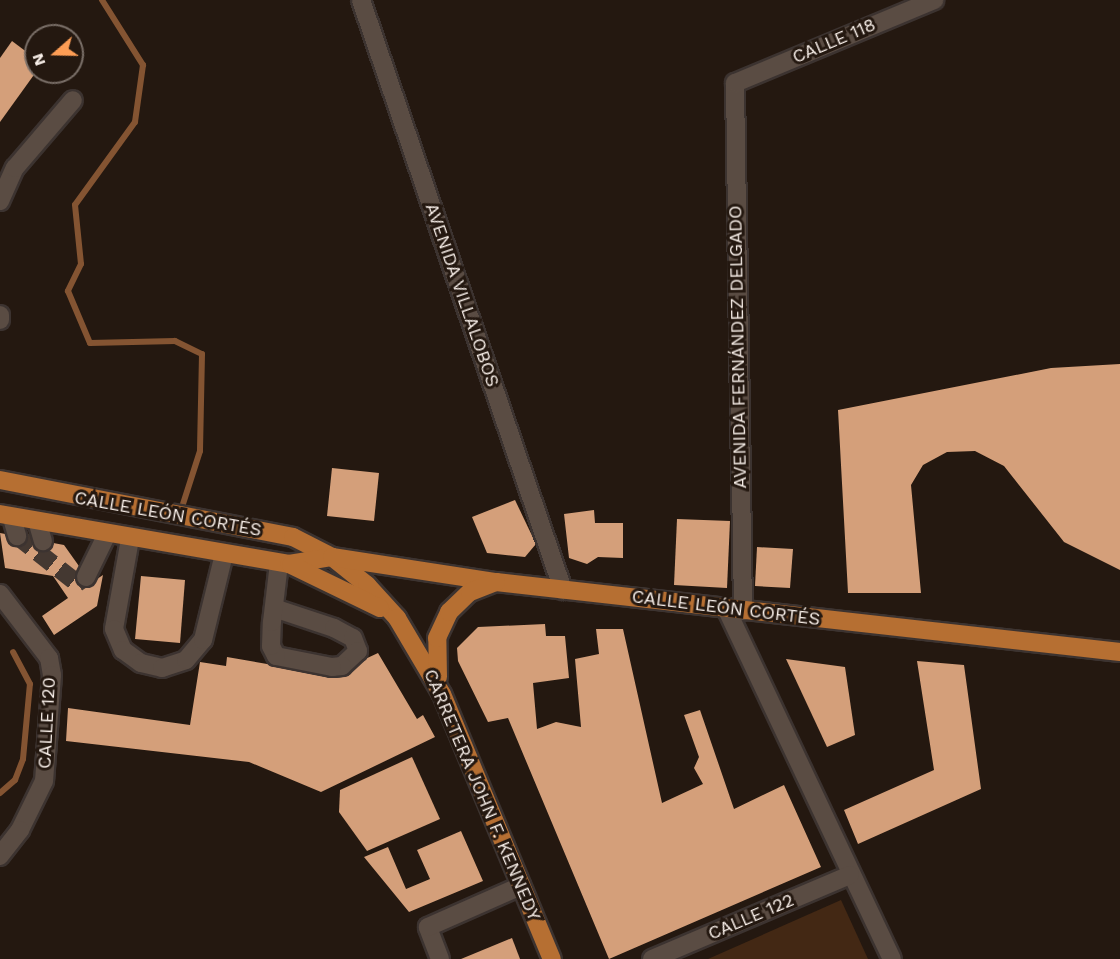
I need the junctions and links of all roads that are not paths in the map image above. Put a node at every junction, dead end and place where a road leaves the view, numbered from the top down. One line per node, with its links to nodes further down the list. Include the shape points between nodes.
1 (361, 0): 18 (street, AVENIDA VILLALOBOS)
2 (934, 0): 3 (street, CALLE 118)
3 (735, 83): 21 (street, AVENIDA FERNÁNDEZ DELGADO)
4 (73, 100): 5 (street, via 15,168)
5 (0, 201)
6 (0, 315): 7 (street)
7 (0, 320)
8 (0, 480): 14 (main road, CALLE LEÓN CORTÉS, via 293,537)
9 (6, 516): 10 (street); 11 (main road, CALLE LEÓN CORTÉS, via 40,533)
10 (17, 536)
11 (106, 536): 12 (main road, CALLE LEÓN CORTÉS); 16 (street)
12 (130, 539): 13 (main road, CALLE LEÓN CORTÉS); 13 (street, via 114,629 123,650 141,663 162,668 186,660 203,640)
13 (224, 554): 15 (main road, CALLE LEÓN CORTÉS)
14 (332, 557): 15 (main road, CALLE LEÓN CORTÉS); 17 (main road, CALLE LEÓN CORTÉS); 22 (main road, CARRETERA JOHN F. KENNEDY)
15 (284, 563): 20 (street); 22 (main road, via 339,584)
16 (86, 577)
17 (496, 582): 18 (main road, CALLE LEÓN CORTÉS); 24 (main road, via 470,592 449,612 437,638 435,666)
18 (563, 590): 21 (main road, CALLE LEÓN CORTÉS)
19 (0, 594): 25 (street, CALLE 120, via 49,658 52,675 44,781)
20 (274, 608): 20 (street, via 334,628 353,638 358,651 337,667 276,656 271,646)
21 (734, 609): 23 (main road, CALLE LEÓN CORTÉS); 26 (street, AVENIDA FERNÁNDEZ DELGADO)
22 (397, 618): 24 (main road, CARRETERA JOHN F. KENNEDY)
23 (1120, 652)
24 (442, 694): 27 (main road, CARRETERA JOHN F. KENNEDY)
25 (0, 856)
26 (850, 875): 30 (street, CALLE 122); 31 (street, AVENIDA FERNÁNDEZ DELGADO)
27 (521, 886): 28 (street, via 428,927); 29 (main road, CARRETERA JOHN F. KENNEDY)
28 (440, 959)
29 (552, 959)
30 (652, 959)
31 (892, 959)

